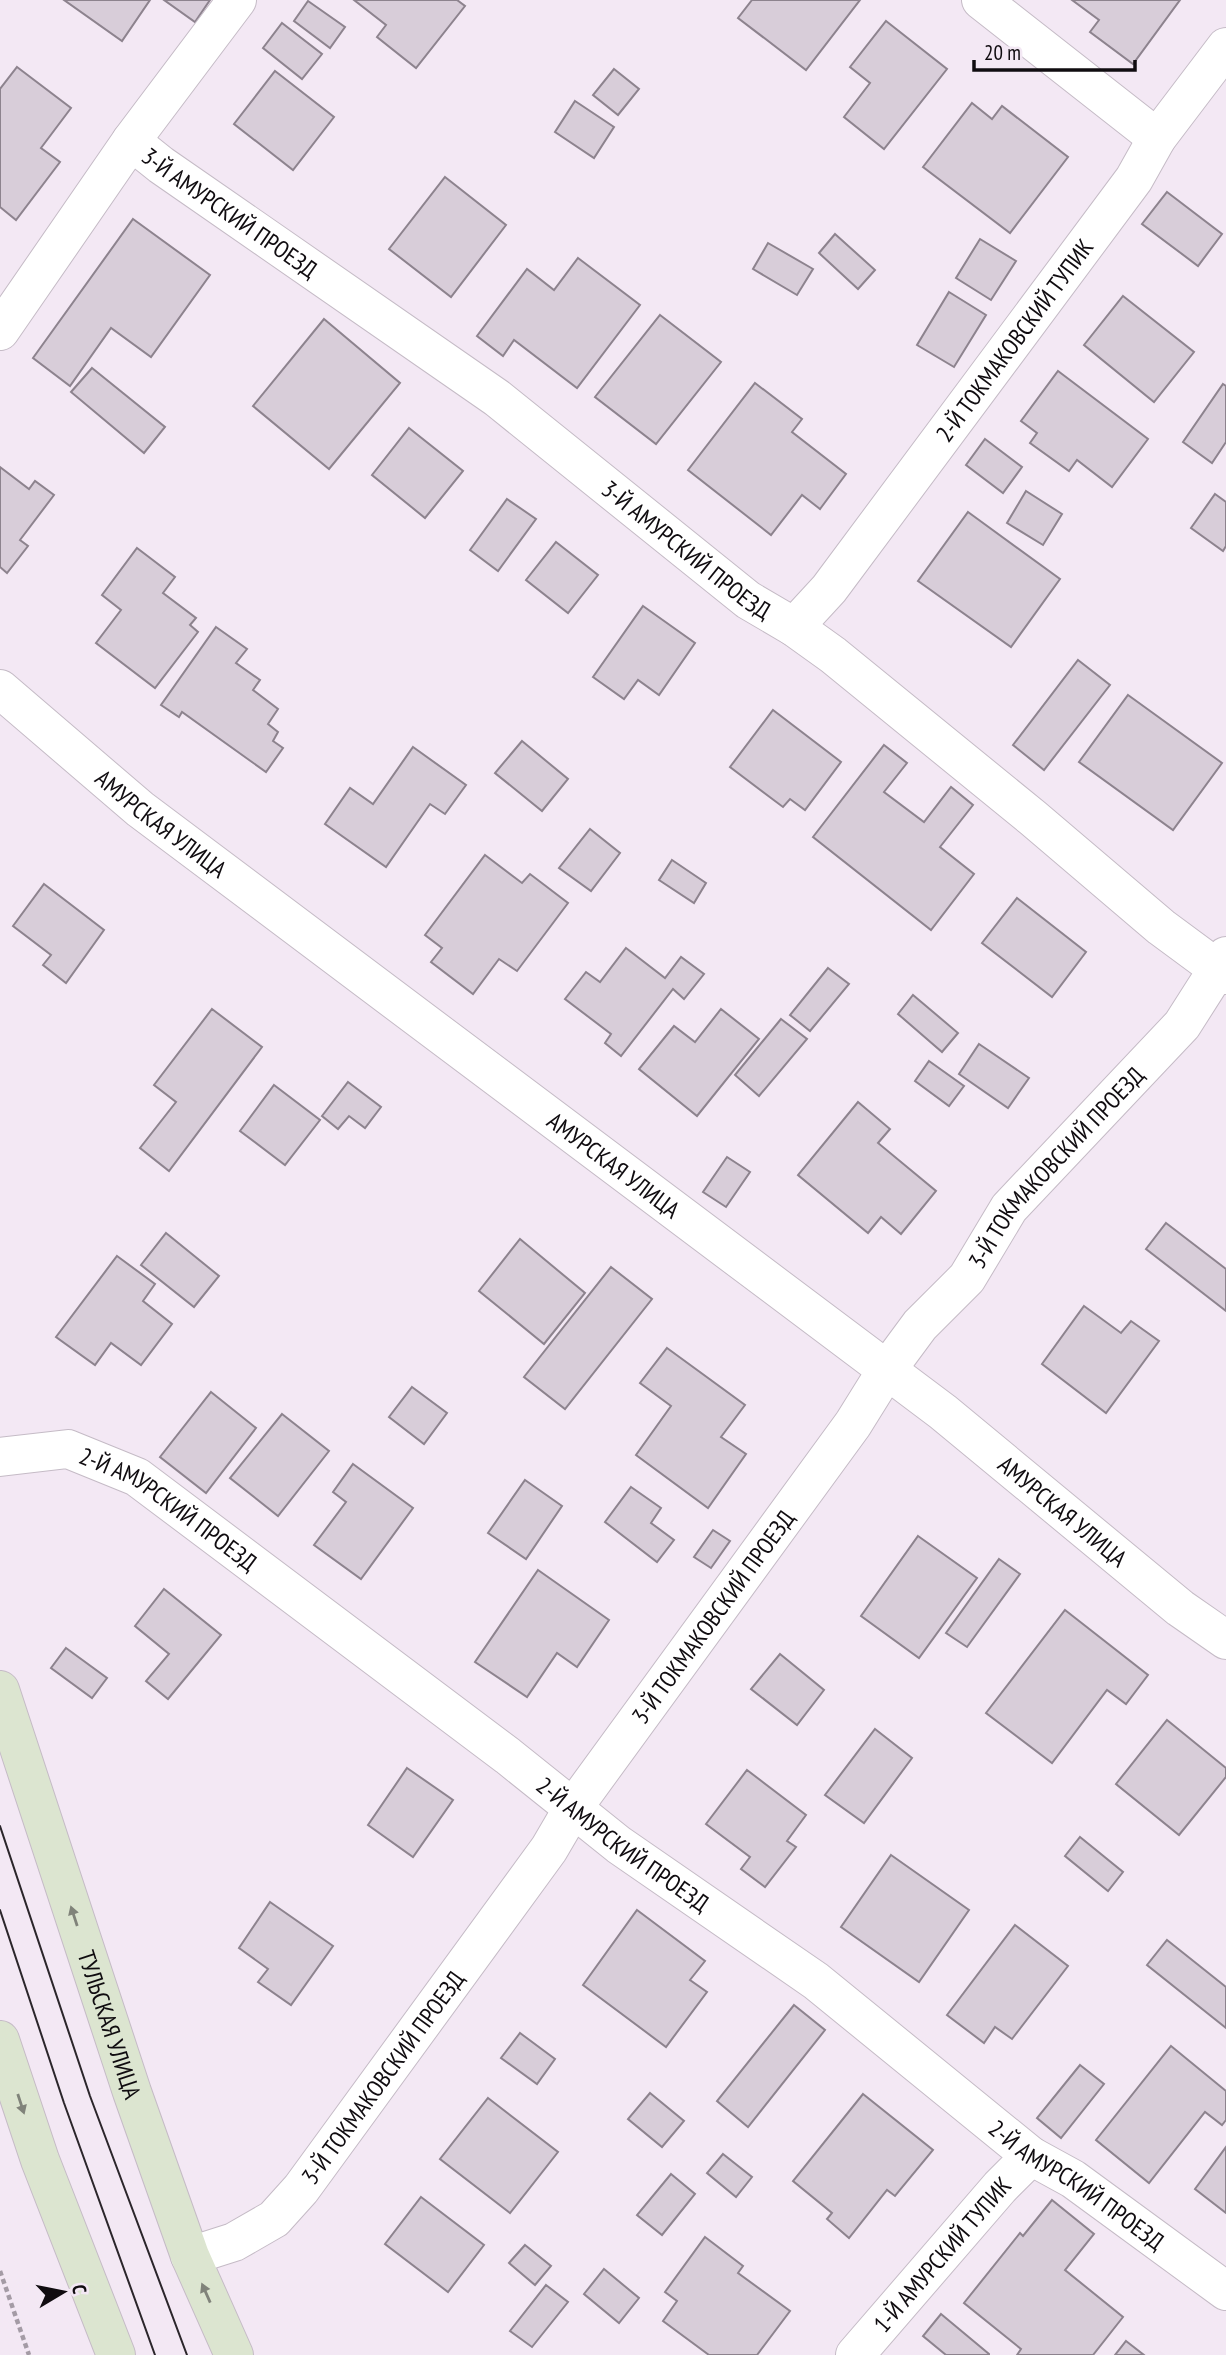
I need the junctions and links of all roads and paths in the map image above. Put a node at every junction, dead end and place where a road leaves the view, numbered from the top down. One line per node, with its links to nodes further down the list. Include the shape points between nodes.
1 (237, 0): 5 (street)
2 (981, 0): 4 (street)
3 (1226, 47): 4 (street, 2-Й ТОКМАКОВСКИЙ ТУПИК)
4 (1157, 138): 7 (street, 2-Й ТОКМАКОВСКИЙ ТУПИК, via 1133,179 985,379 829,589)
5 (131, 141): 6 (street); 7 (street, 3-Й АМУРСКИЙ ПРОЕЗД, via 497,398 748,600)
6 (0, 331)
7 (794, 627): 9 (street, 3-Й АМУРСКИЙ ПРОЕЗД, via 1033,817 1161,927)
8 (0, 689): 10 (street, АМУРСКАЯ УЛИЦА, via 140,809)
9 (1223, 967): 10 (street, 3-Й ТОКМАКОВСКИЙ ПРОЕЗД, via 1182,1025 1009,1208 967,1278 920,1325)
10 (886, 1371): 12 (street, АМУРСКАЯ УЛИЦА); 14 (street, 3-Й ТОКМАКОВСКИЙ ПРОЕЗД, via 853,1424)
11 (0, 1457): 14 (street, 2-Й АМУРСКИЙ ПРОЕЗД, via 68,1449 136,1477)
12 (1226, 1640)
13 (0, 1690): 17 (street, ТУЛЬСКАЯ УЛИЦА, one-way to 13)
14 (573, 1808): 16 (street, 2-Й АМУРСКИЙ ПРОЕЗД, via 816,1981); 17 (street, 3-Й ТОКМАКОВСКИЙ ПРОЕЗД, via 549,1849 301,2189 274,2219 234,2242)
15 (0, 2040): 21 (street, one-way to 21, via 40,2160)
16 (1031, 2156): 19 (street, 2-Й АМУРСКИЙ ПРОЕЗД, via 1073,2179); 23 (street, 1-Й АМУРСКИЙ ТУПИК)
17 (190, 2256): 22 (street, ТУЛЬСКАЯ УЛИЦА, one-way to 17)
18 (0, 2271): 20 (path)
19 (1226, 2291)
20 (29, 2355)
21 (116, 2355)
22 (234, 2355)
23 (855, 2355)

